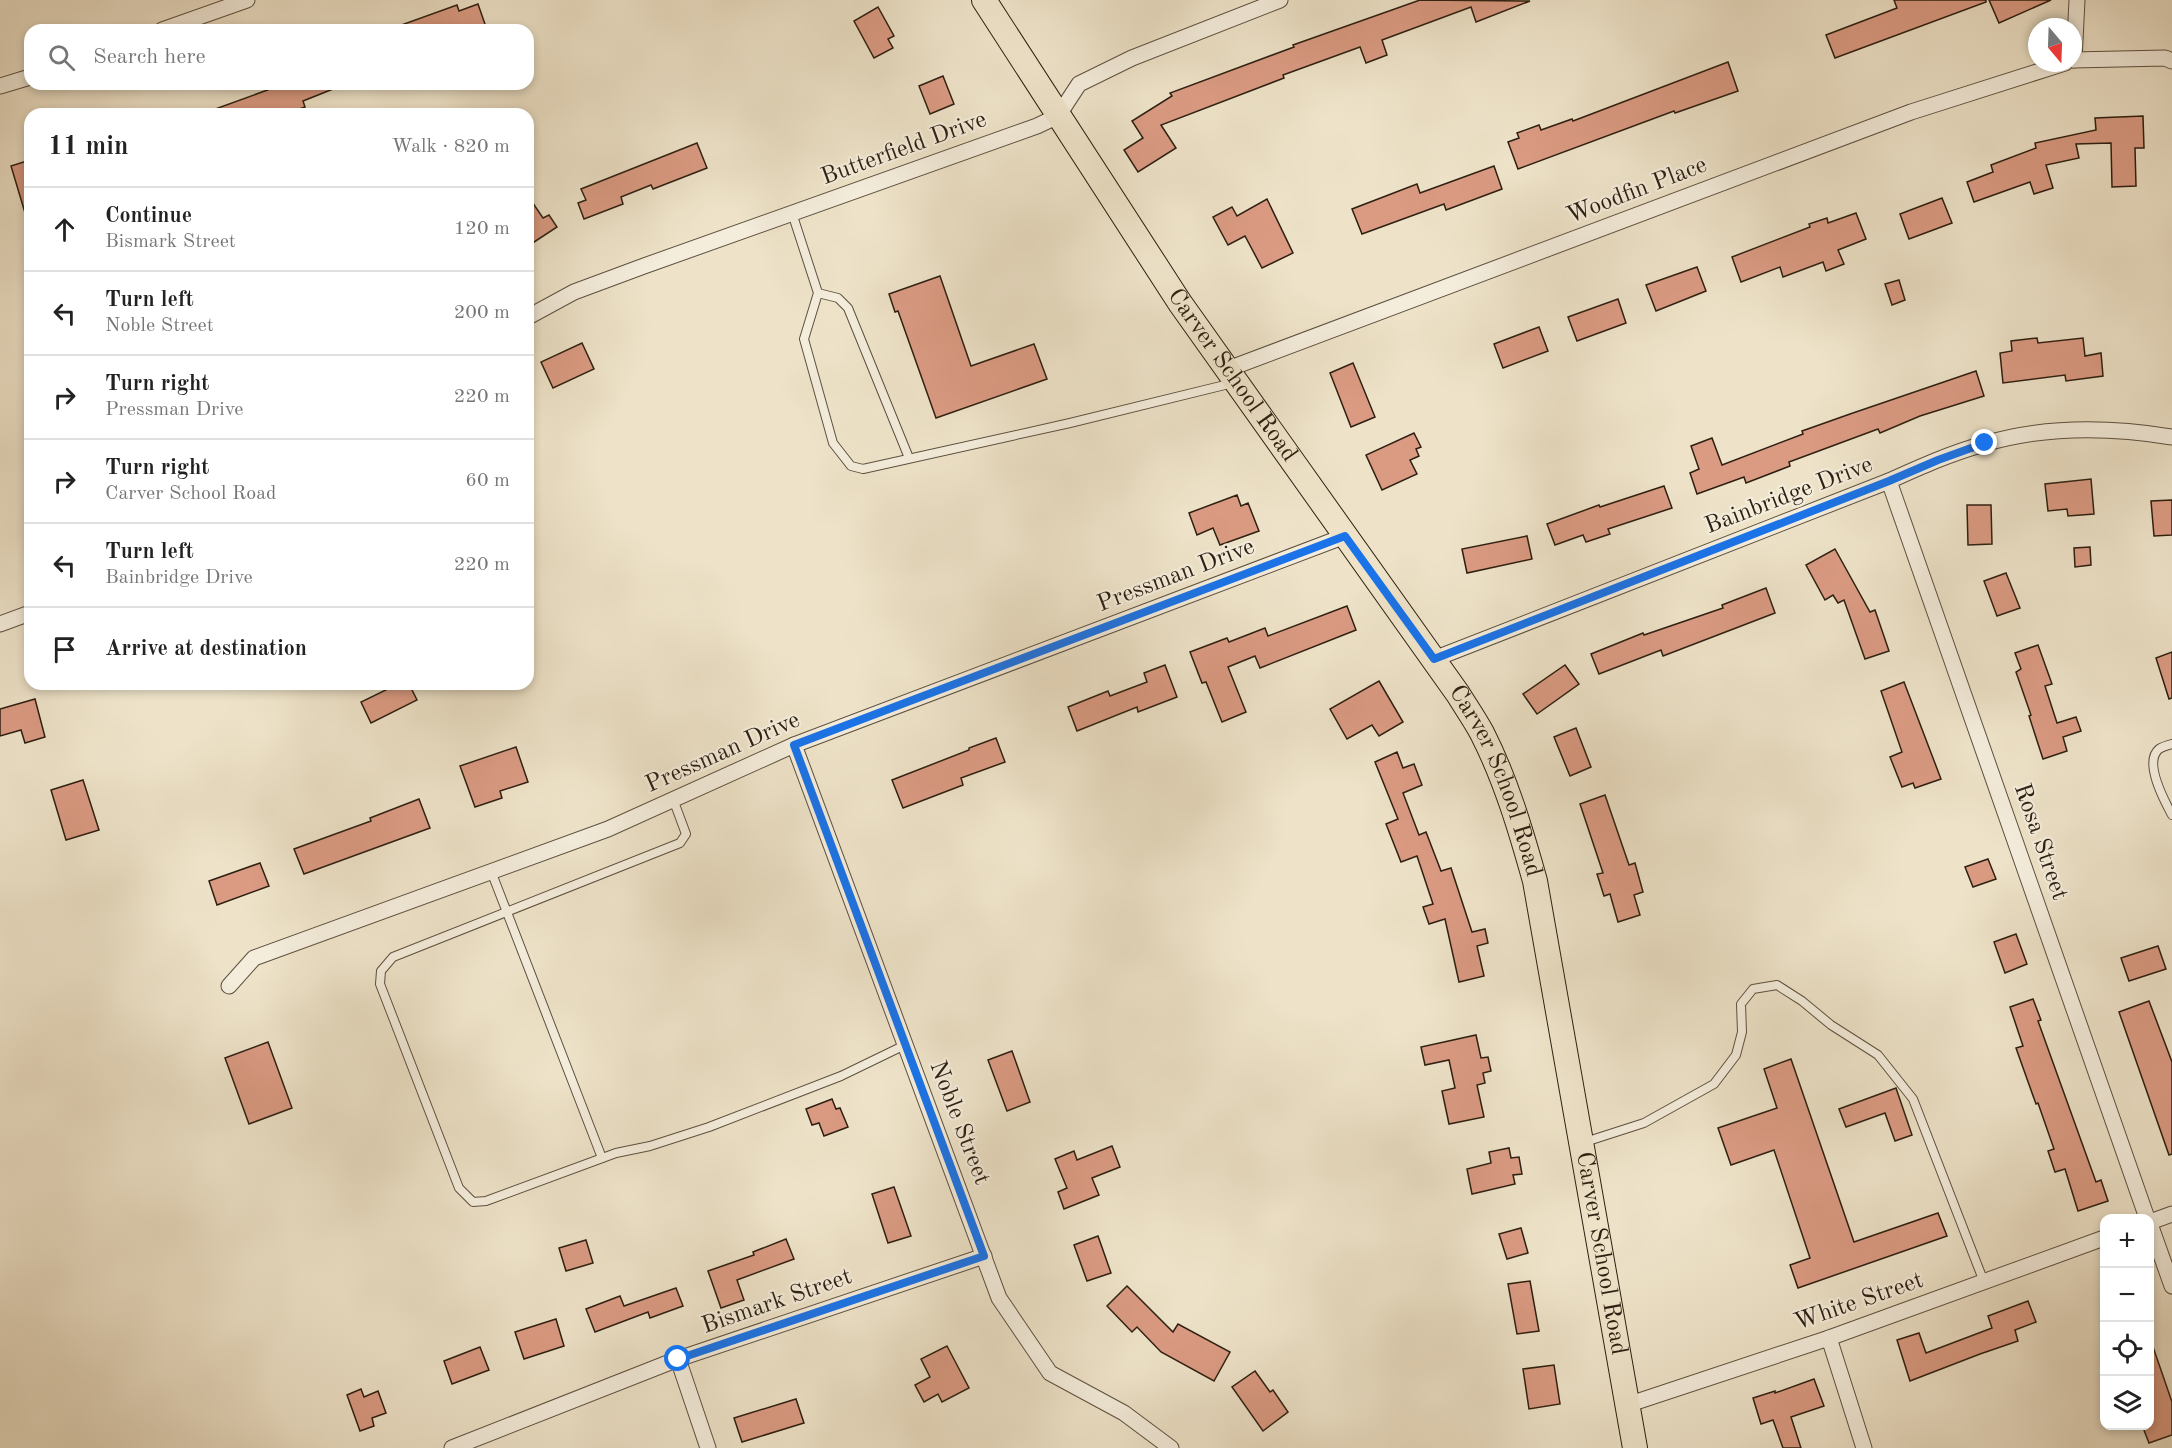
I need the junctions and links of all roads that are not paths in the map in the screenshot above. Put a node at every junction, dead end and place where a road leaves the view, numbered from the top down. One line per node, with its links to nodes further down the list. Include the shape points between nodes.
1 (248, 0): 6 (street)
2 (984, 0): 12 (main road, Carver School Road)
3 (1280, 0): 12 (street, via 1132,58 1079,84)
4 (2077, 0): 5 (street)
5 (2076, 18)
6 (179, 24)
7 (2082, 60): 8 (street)
8 (2172, 61)
9 (2037, 72): 16 (street, Woodfin Place, via 1911,112)
10 (24, 78): 11 (street)
11 (0, 86)
12 (1058, 116): 13 (street, Butterfield Drive); 16 (main road, Carver School Road, via 1180,303)
13 (792, 213): 14 (lane); 15 (street, Butterfield Drive, via 574,292)
14 (818, 293): 18 (lane, via 838,298 848,308); 18 (lane, via 804,339 833,443 851,466 863,469)
15 (534, 314)
16 (1233, 376): 18 (lane, via 1070,423); 20 (main road, Carver School Road)
17 (2172, 437): 19 (street, Bainbridge Drive, via 2109,431 2018,436 1947,456)
18 (909, 458)
19 (1889, 481): 23 (street, Bainbridge Drive); 34 (street, Rosa Street)
20 (1345, 536): 23 (main road, Carver School Road); 25 (street, Pressman Drive)
21 (24, 615): 22 (street)
22 (0, 624)
23 (1434, 659): 32 (main road, Carver School Road, via 1482,734 1519,821 1535,881)
24 (2172, 744): 27 (lane, via 2158,750 2152,760 2157,783)
25 (794, 745): 26 (street, Pressman Drive); 31 (street, Noble Street)
26 (673, 799): 28 (street, Pressman Drive, via 608,829); 29 (lane, via 686,834 680,843)
27 (2172, 815)
28 (491, 871): 29 (lane); 30 (street, Pressman Drive, via 254,958)
29 (507, 912): 33 (lane); 33 (lane, via 393,957 381,971 381,984 459,1188 473,1202 486,1201)
30 (229, 986)
31 (905, 1045): 33 (lane, via 841,1076 710,1127); 39 (street, Noble Street)
32 (1582, 1143): 40 (lane, via 1644,1123 1714,1084 1736,1055 1742,1032 1740,1004 1753,989 1777,985 1831,1026 1878,1054 1913,1099); 44 (main road, Carver School Road)
33 (602, 1158)
34 (2146, 1214)
35 (2172, 1214): 36 (street)
36 (2154, 1220)
37 (2154, 1236): 41 (street, Rosa Street)
38 (2100, 1239): 40 (street, White Street)
39 (984, 1256): 43 (street, Bismark Street); 47 (street, Noble Street, via 999,1298 1050,1373 1124,1413)
40 (1984, 1282): 42 (street, White Street)
41 (2172, 1286)
42 (1829, 1338): 44 (street, White Street); 49 (street)
43 (678, 1359): 45 (street, Bismark Street); 46 (street)
44 (1627, 1405): 48 (main road, Carver School Road)
45 (452, 1448)
46 (708, 1448)
47 (1171, 1448)
48 (1635, 1448)
49 (1864, 1448)

